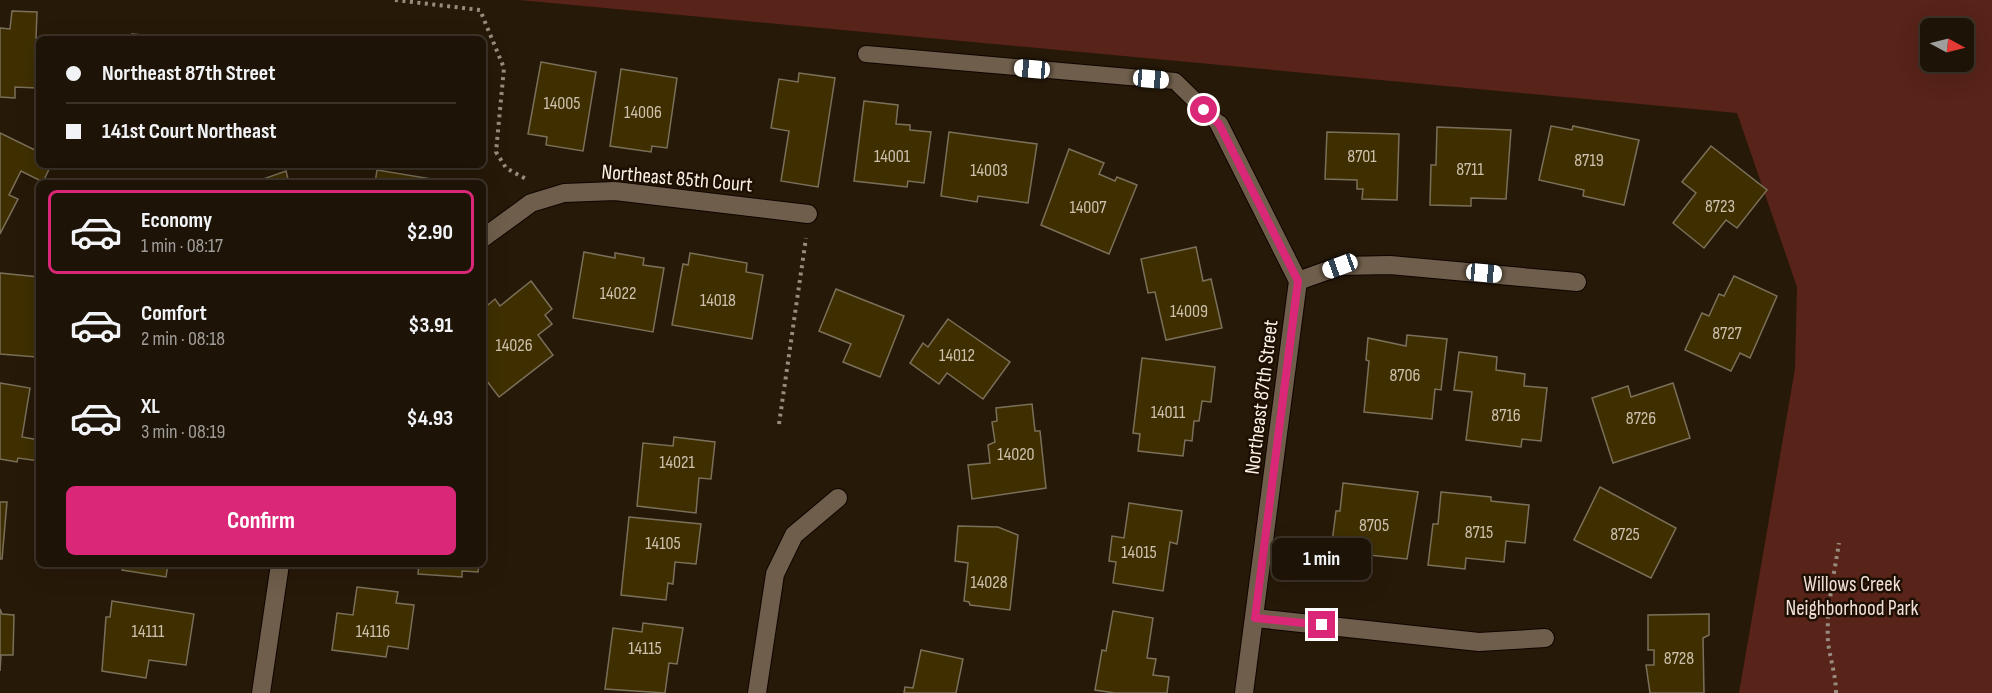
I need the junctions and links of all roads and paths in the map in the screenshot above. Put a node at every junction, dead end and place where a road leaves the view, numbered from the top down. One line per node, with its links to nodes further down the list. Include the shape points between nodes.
1 (395, 0): 4 (path, via 480,10 504,68 495,152 506,168)
2 (866, 54): 3 (lane, via 1175,81)
3 (1219, 124): 8 (street)
4 (526, 179)
5 (808, 214): 7 (street, Northeast 85th Court, via 615,191 564,193 531,204)
6 (806, 234): 10 (path)
7 (486, 236)
8 (1298, 281): 9 (street, via 1340,266 1390,265); 14 (street, Northeast 87th Street)
9 (1577, 282)
10 (779, 424)
11 (838, 498): 17 (street, via 794,535 775,574)
12 (1839, 543): 19 (path, via 1828,642)
13 (280, 567): 16 (street)
14 (1255, 618): 15 (street, via 1479,642); 18 (street, Northeast 87th Street)
15 (1545, 638)
16 (261, 693)
17 (758, 693)
18 (1244, 693)
19 (1836, 693)

